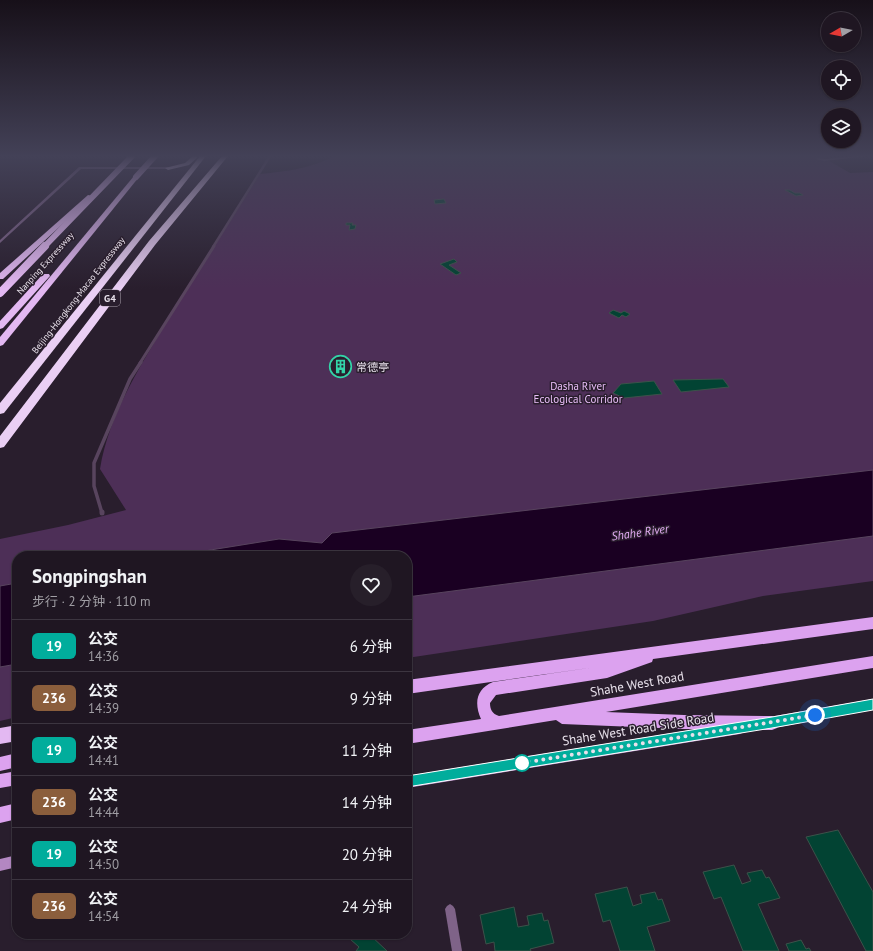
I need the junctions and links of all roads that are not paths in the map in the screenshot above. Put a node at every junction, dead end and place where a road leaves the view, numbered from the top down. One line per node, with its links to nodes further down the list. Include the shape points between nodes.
1 (45, 200): 8 (lane)
2 (86, 200): 9 (highway, bridge)
3 (89, 200): 10 (highway, bridge)
4 (115, 200): 11 (highway, Nanping Expressway)
5 (117, 200): 12 (highway)
6 (166, 200): 13 (highway, Beijing-Hongkong-Macao Expressway / G4)
7 (188, 200): 14 (highway, G4, via 152,243)
8 (0, 242)
9 (0, 277)
10 (0, 293)
11 (0, 326)
12 (0, 343)
13 (0, 410)
14 (0, 444)
15 (873, 622): 16 (main road)
16 (666, 651): 18 (main road); 21 (main road, via 607,672 493,689 483,700 484,712 492,721)
17 (873, 662): 20 (main road, Shahe West Road)
18 (412, 686)
19 (873, 704): 22 (main road, Shahe West Road Side Road)
20 (540, 717): 21 (main road, Shahe West Road); 22 (main road)
21 (504, 723): 25 (main road, Shahe West Road)
22 (772, 723): 30 (main road, Shahe West Road Side Road)
23 (12, 734): 24 (highway)
24 (0, 736)
25 (412, 736)
26 (12, 761): 27 (main road)
27 (0, 764)
28 (12, 779): 29 (main road)
29 (0, 781)
30 (412, 781)
31 (12, 812): 32 (main road)
32 (0, 815)
33 (12, 862): 34 (main road)
34 (0, 864)
35 (450, 909): 36 (lane)
36 (457, 951)

